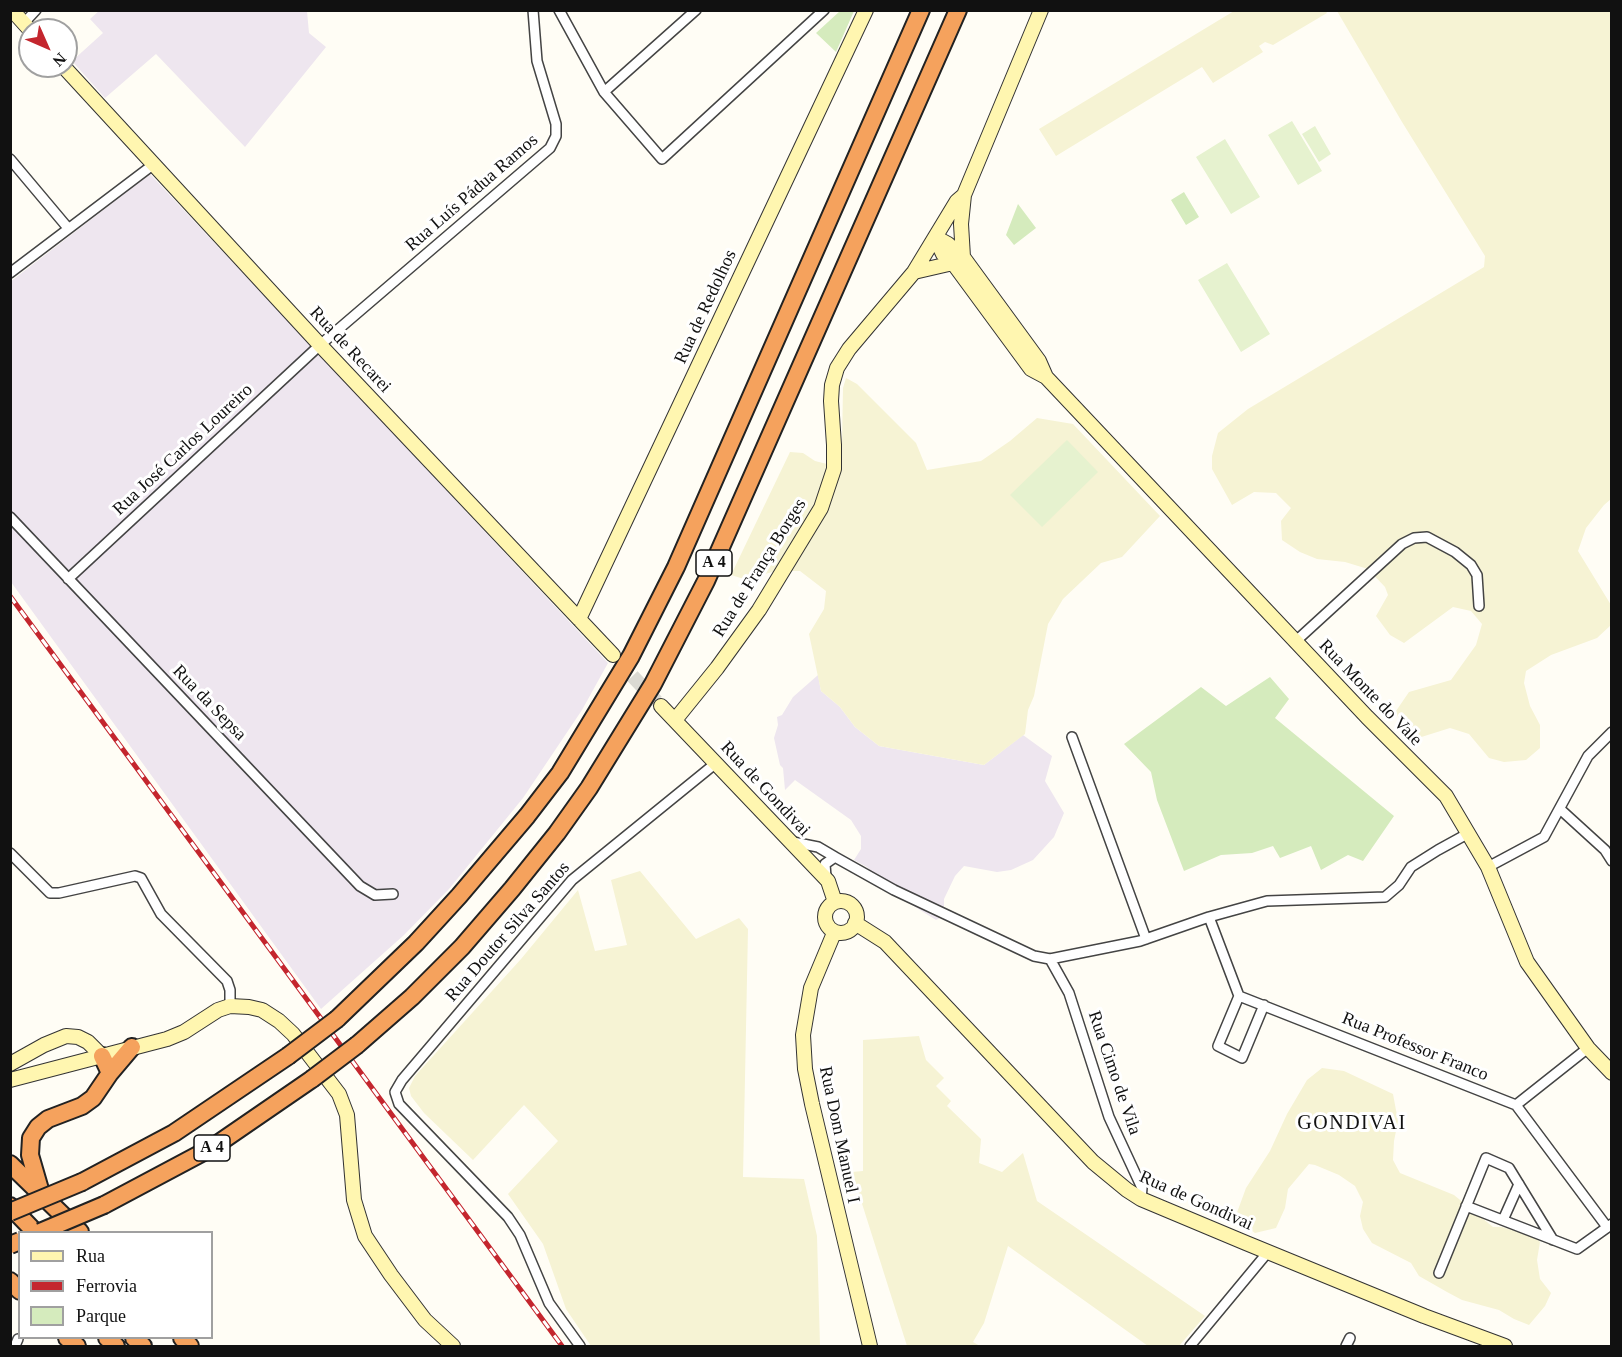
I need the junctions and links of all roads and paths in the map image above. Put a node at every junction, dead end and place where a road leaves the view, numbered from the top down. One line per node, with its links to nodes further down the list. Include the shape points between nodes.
1 (533, 10): 21 (street, Rua Luís Pádua Ramos, via 537,61 556,124 550,148)
2 (559, 10): 12 (street)
3 (696, 10): 12 (street)
4 (824, 10): 12 (street, via 662,159)
5 (866, 10): 25 (street, Rua de Redolhos)
6 (958, 10): 10 (highway, A 4)
7 (966, 10): 10 (highway)
8 (1041, 10): 15 (street, Rua de França Borges)
9 (919, 13): 66 (highway, A 4, bridge, via 676,567 631,656 560,773 459,896 337,1019 174,1132 82,1182)
10 (948, 32): 70 (highway, A 4, bridge, via 706,581 653,684 557,833 462,947 357,1045 213,1147 104,1205)
11 (74, 78): 14 (street, Rua de Recarei)
12 (604, 92)
13 (10, 159): 16 (street)
14 (154, 165): 16 (street); 21 (street, Rua de Recarei)
15 (964, 195): 17 (street, Rua de França Borges); 18 (street)
16 (68, 228): 20 (street)
17 (935, 237): 18 (street, Rua Monte do Vale, via 948,244); 19 (street, Rua de França Borges)
18 (958, 260): 19 (street); 26 (street, Rua Monte do Vale, via 1007,328 1030,369 1046,377)
19 (914, 272): 29 (street, Rua de França Borges, via 837,368 831,401 834,469 821,508 759,610)
20 (10, 273)
21 (320, 345): 23 (street, Rua José Carlos Loureiro); 25 (street, Rua de Recarei)
22 (10, 517): 23 (street, Rua da Sepsa)
23 (68, 579): 41 (street, Rua da Sepsa, via 360,886 375,895)
24 (1479, 606): 26 (street, via 1477,575 1471,565 1427,537 1414,538 1402,544)
25 (579, 619): 27 (street, Rua de Recarei)
26 (1296, 641): 34 (street, Rua Monte do Vale, via 1446,796)
27 (613, 655)
28 (661, 706): 29 (street, Rua de Gondivai)
29 (675, 720): 32 (street, Rua de Gondivai)
30 (1611, 732): 33 (street, via 1588,756)
31 (1072, 737): 46 (street)
32 (716, 763): 35 (street, Rua de Gondivai); 76 (street, Rua Doutor Silva Santos, via 572,880 395,1092 399,1104 508,1217 520,1235 549,1303)
33 (1560, 809): 38 (street, via 1605,850); 39 (street, via 1544,837)
34 (1469, 833): 39 (street, Rua Monte do Vale); 43 (street, via 1411,867 1385,897 1267,901)
35 (790, 841): 37 (street, via 818,847); 40 (street, Rua de Gondivai)
36 (10, 853): 50 (street, via 50,893 141,878 161,914 227,981)
37 (835, 857): 40 (street, via 824,867); 47 (street, via 894,891 1034,956)
38 (1611, 861)
39 (1488, 867): 53 (street, Rua Monte do Vale, via 1527,962)
40 (828, 881): 42 (street, Rua de Gondivai)
41 (393, 894)
42 (835, 902): 44 (street, Rua de Gondivai, via 852,905 857,916); 45 (street, via 825,916)
43 (1209, 917): 46 (street); 48 (street)
44 (855, 923): 45 (street, via 846,932); 63 (street, Rua de Gondivai, via 885,942 1093,1162)
45 (834, 933): 77 (street, Rua Dom Manuel I, via 811,988 802,1035 812,1104)
46 (1146, 939): 47 (street)
47 (1050, 959): 63 (street, Rua Cimo de Vila, via 1069,993 1109,1117 1142,1188)
48 (1239, 996): 49 (street, Rua Professor Franco); 49 (street, via 1218,1046 1242,1058)
49 (1263, 1005): 59 (street, Rua Professor Franco)
50 (230, 1006): 52 (street, via 167,1040); 75 (street, via 249,1006 279,1021 339,1094 351,1137 354,1200 366,1236 425,1320)
51 (88, 1042): 52 (street, via 109,1048); 54 (street); 55 (street, via 66,1036)
52 (132, 1047): 54 (street); 56 (highway)
53 (1588, 1048): 57 (street, Rua Monte do Vale); 59 (street)
54 (102, 1056): 56 (highway); 58 (street)
55 (10, 1064)
56 (110, 1073): 62 (highway, via 93,1098 38,1127 30,1155)
57 (1611, 1073)
58 (10, 1080)
59 (1516, 1105): 68 (street)
60 (10, 1164): 62 (highway)
61 (1519, 1184): 65 (street, via 1509,1168 1486,1158); 67 (street); 72 (street)
62 (41, 1193): 71 (highway)
63 (1141, 1199): 73 (street, Rua de Gondivai)
64 (10, 1206): 69 (highway)
65 (1466, 1206): 67 (street); 74 (street)
66 (10, 1212)
67 (1503, 1220): 72 (street)
68 (1609, 1225): 72 (street, via 1577,1249)
69 (33, 1231)
70 (45, 1231)
71 (78, 1231)
72 (1553, 1240)
73 (1268, 1252): 78 (street); 79 (street, Rua de Gondivai)
74 (1439, 1274)
75 (453, 1347)
76 (580, 1347)
77 (870, 1347)
78 (1190, 1347)
79 (1505, 1347)

